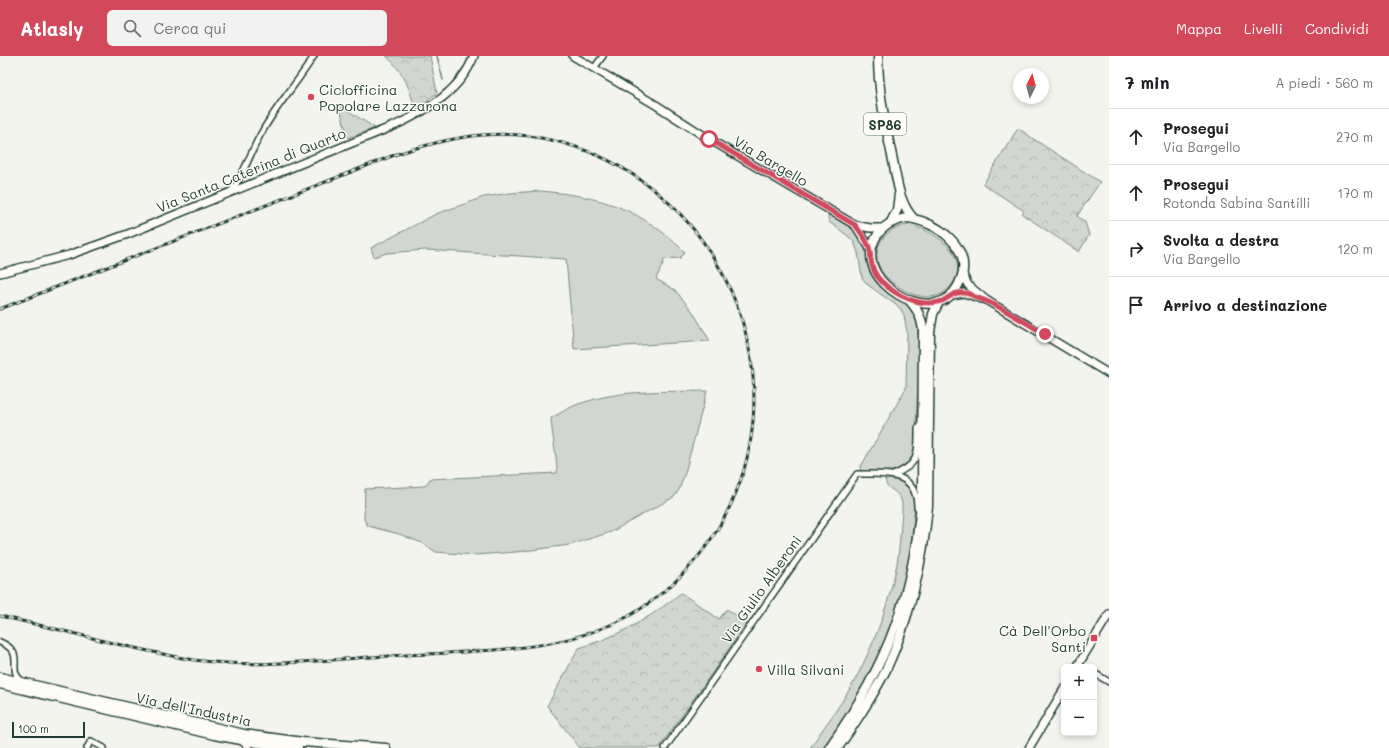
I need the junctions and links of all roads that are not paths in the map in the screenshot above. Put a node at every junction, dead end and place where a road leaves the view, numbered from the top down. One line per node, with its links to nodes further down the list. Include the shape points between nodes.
1 (314, 56): 9 (street, via 265,126 238,181)
2 (479, 56): 6 (main road, Via Santa Caterina di Quarto)
3 (573, 56): 7 (main road, Via Bargello)
4 (603, 56): 7 (street)
5 (878, 56): 8 (main road, SP86, via 882,112)
6 (473, 60): 9 (main road, Via Santa Caterina di Quarto, via 457,84 439,101 415,116)
7 (594, 68): 12 (main road, Via Bargello, via 733,154)
8 (899, 192): 10 (main road, SP86, via 906,209); 11 (main road, SP86)
9 (229, 193): 15 (main road, Via Santa Caterina di Quarto, via 98,245)
10 (914, 219): 11 (main road, via 906,218); 16 (main road, via 939,230 955,244 964,260)
11 (891, 222): 13 (main road)
12 (855, 225): 13 (main road, Via Bargello); 14 (main road, Via Bargello)
13 (884, 228): 14 (main road, via 877,236)
14 (871, 251): 18 (main road, via 873,270 881,281)
15 (0, 272)
16 (963, 275): 17 (main road); 19 (main road, via 968,285)
17 (951, 295): 19 (main road, via 964,293); 20 (main road)
18 (909, 300): 20 (main road, via 922,303); 22 (main road, via 917,308 922,321)
19 (986, 300): 21 (main road)
20 (939, 302): 44 (main road, via 933,314 930,332 928,506 918,577 902,630 885,670 859,718)
21 (1109, 374)
22 (922, 396): 23 (street, via 919,405 916,457 906,470); 24 (main road, via 922,490)
23 (893, 475): 24 (street, via 909,483 916,497 912,547); 42 (street, Via Giulio Alberoni, via 857,474)
24 (914, 560): 43 (main road, via 889,645 862,697)
25 (1109, 614): 27 (main road)
26 (0, 642): 32 (street, via 14,651 16,674)
27 (1081, 664)
28 (1097, 675): 30 (street)
29 (0, 677): 32 (main road, Via dell'Industria)
30 (1109, 682)
31 (0, 684): 34 (main road, Via dell'Industria)
32 (27, 684): 35 (main road, Via dell'Industria, via 207,726)
33 (1061, 694): 45 (main road)
34 (239, 740): 35 (main road, Via dell'Industria); 39 (street)
35 (261, 744): 36 (main road, Via dell'Industria); 41 (main road, Via dell'Industria, via 303,742)
36 (282, 747): 40 (main road, Via dell'Industria)
37 (87, 748): 38 (street, via 92,741)
38 (104, 748)
39 (249, 748)
40 (298, 748)
41 (386, 748)
42 (665, 748)
43 (829, 748)
44 (838, 748)
45 (1029, 748)

